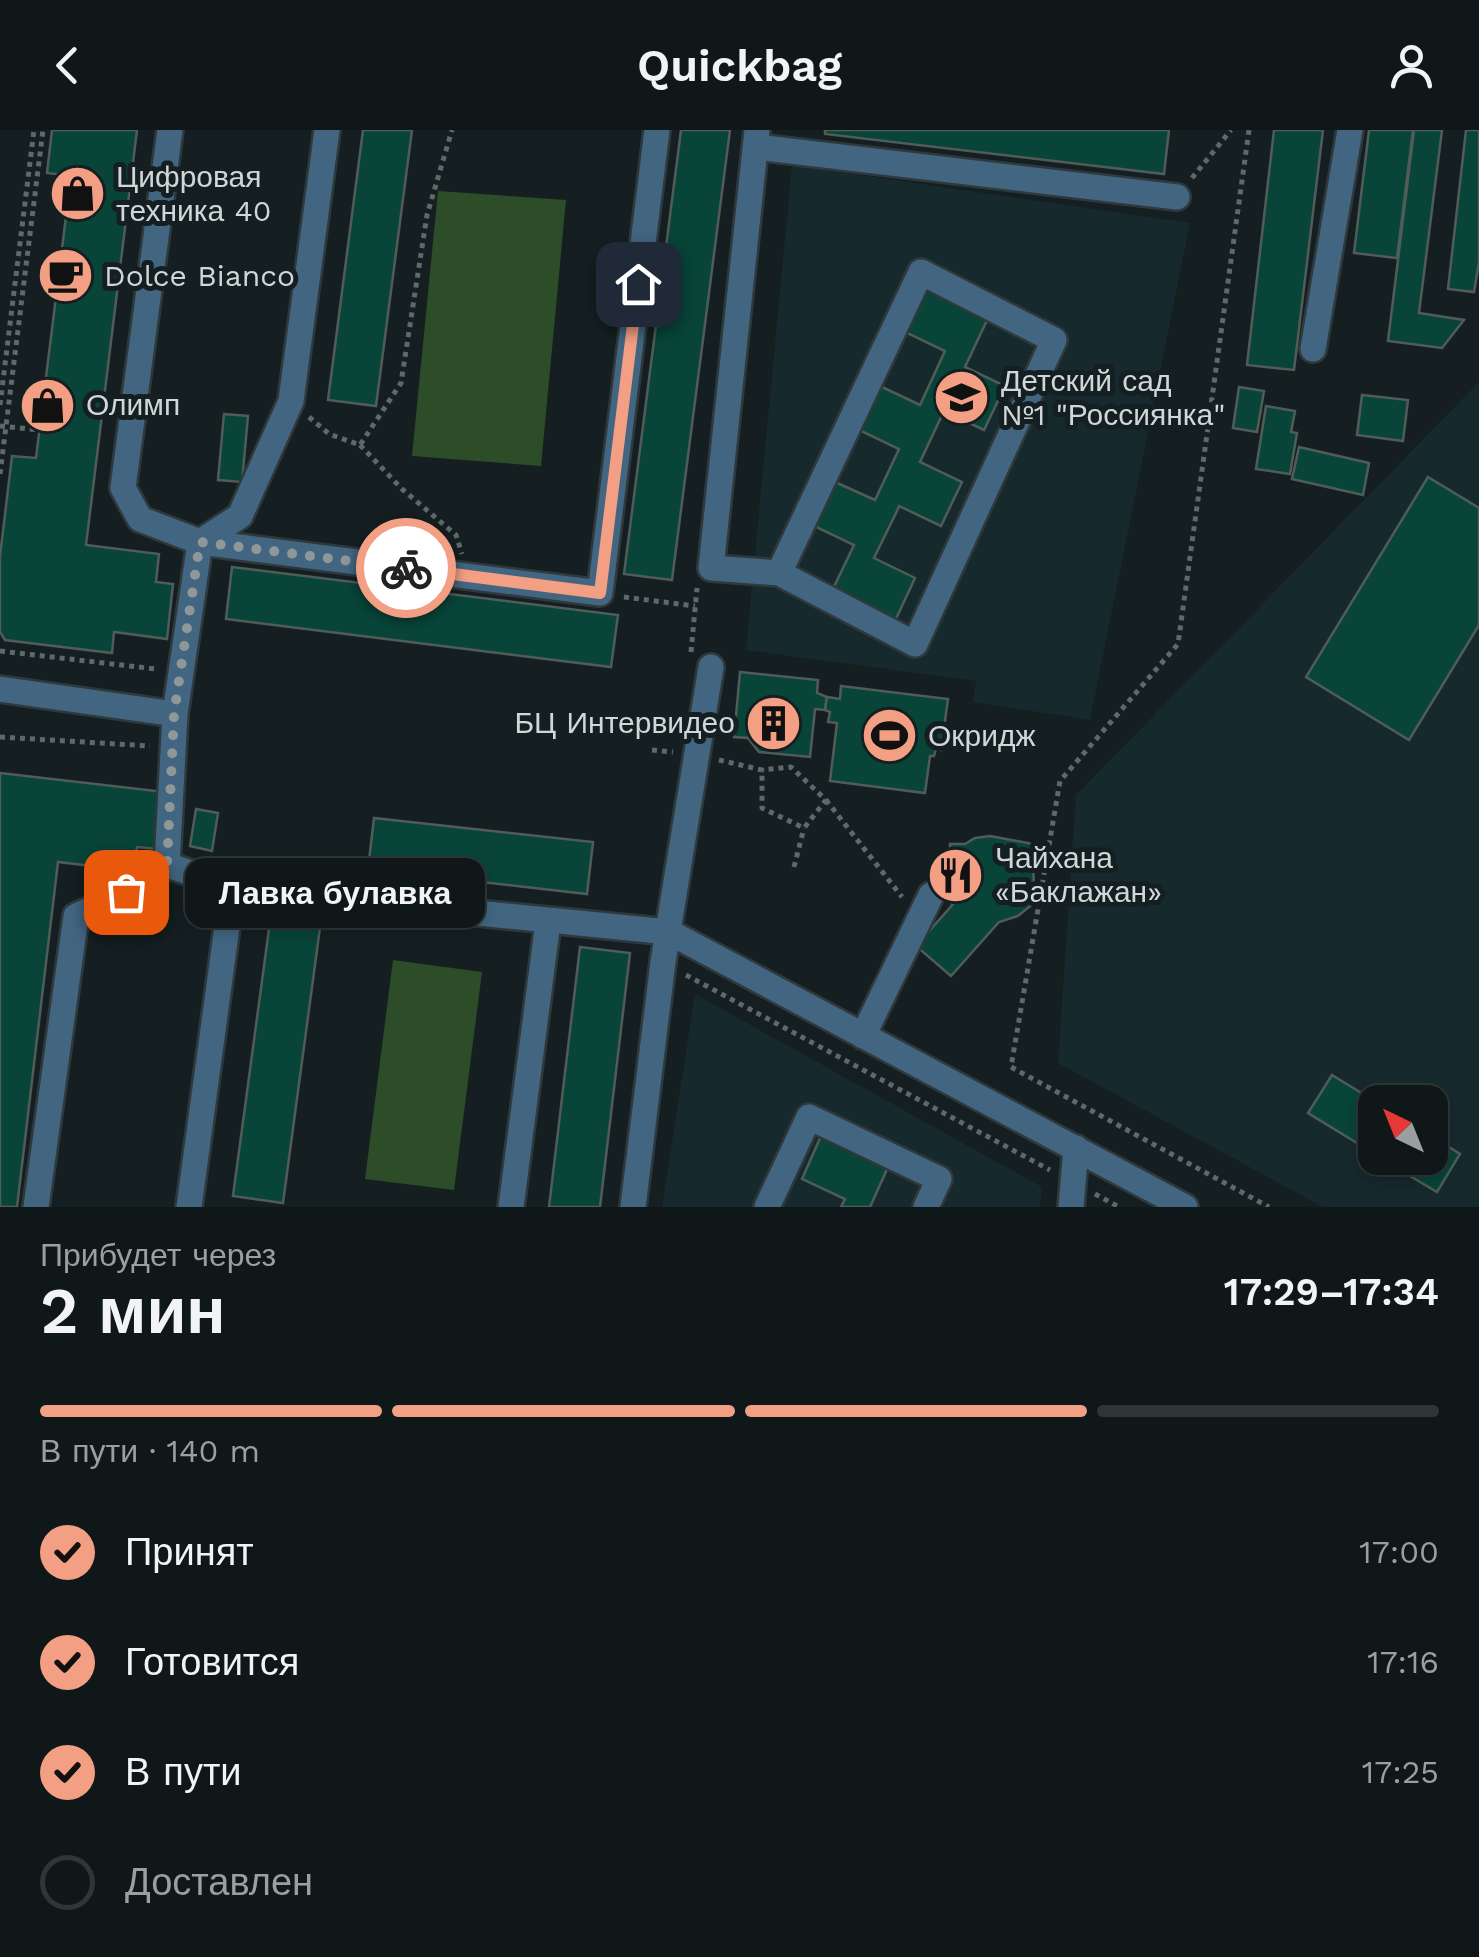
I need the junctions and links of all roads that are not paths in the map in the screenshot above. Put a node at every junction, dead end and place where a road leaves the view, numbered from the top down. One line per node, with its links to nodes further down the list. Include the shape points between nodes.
1 (170, 130): 8 (street, via 123,488 140,520)
2 (327, 130): 8 (street, via 291,401 240,516)
3 (657, 130): 8 (street, via 600,593)
4 (1350, 130): 7 (street)
5 (757, 138): 6 (street); 9 (street, via 711,568)
6 (1178, 197)
7 (1313, 350)
8 (200, 542): 12 (street)
9 (779, 574): 9 (street, via 921,272 1054,340 914,644)
10 (711, 667): 17 (street, via 687,753)
11 (0, 689): 12 (street)
12 (174, 714): 13 (street)
13 (167, 865): 21 (street, via 76,916); 22 (street, via 218,882 230,897)
14 (931, 895): 18 (street)
15 (357, 901): 16 (street)
16 (548, 922): 17 (street); 23 (street)
17 (670, 932): 18 (street); 24 (street)
18 (863, 1036): 19 (street)
19 (1076, 1148): 20 (street); 27 (street)
20 (1072, 1194)
21 (36, 1207)
22 (189, 1207)
23 (511, 1207)
24 (633, 1207)
25 (768, 1207): 26 (street, via 809,1117 939,1179)
26 (926, 1207)
27 (1185, 1207)

